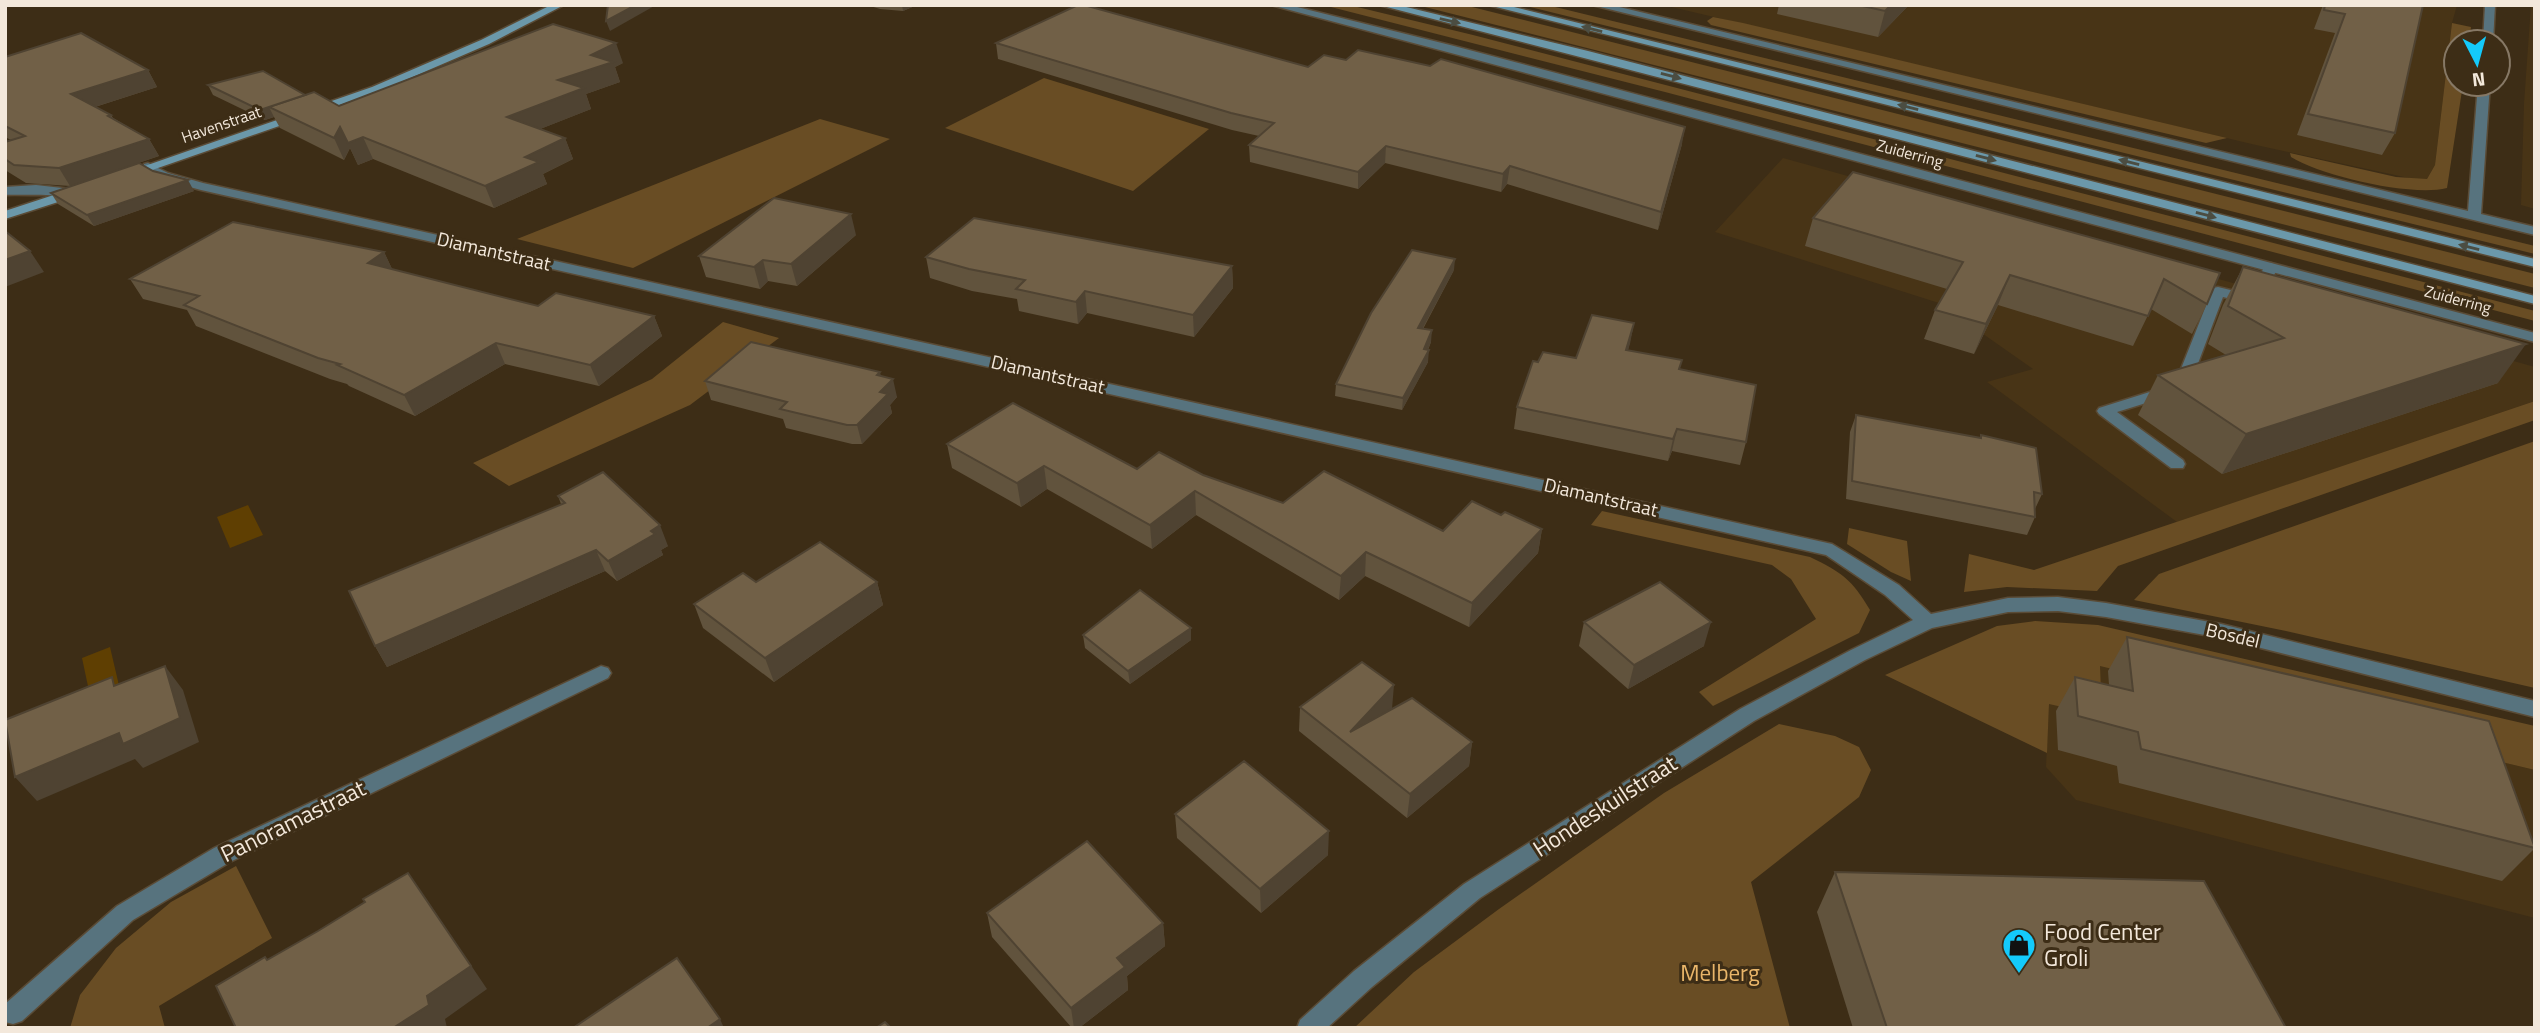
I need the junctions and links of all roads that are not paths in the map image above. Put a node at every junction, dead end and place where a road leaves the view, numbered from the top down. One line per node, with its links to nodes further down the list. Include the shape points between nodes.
1 (559, 5): 9 (main road, Havenstraat, via 376,89)
2 (1276, 5): 17 (street, Zuiderring)
3 (1384, 5): 18 (main road, Zuiderring, one-way to 18)
4 (1493, 5): 16 (main road, one-way to 4)
5 (1597, 5): 14 (street)
6 (2490, 5): 7 (street)
7 (2489, 28)
8 (2483, 98): 14 (street)
9 (148, 167): 10 (main road, Havenstraat); 21 (street, Diamantstraat, via 201,186 1832,550 1892,590)
10 (110, 180)
11 (5, 191): 12 (street)
12 (78, 191): 13 (main road)
13 (5, 215)
14 (2474, 217): 15 (street)
15 (2535, 231)
16 (2535, 263)
17 (2271, 267): 19 (street, Zuiderring); 20 (street, via 2255,301 2218,291 2182,387 2105,411)
18 (2535, 300)
19 (2535, 338)
20 (2177, 464)
21 (1927, 622): 23 (street, Bosdel, via 2008,605 2058,604 2106,610 2221,631); 25 (street, Hondeskuilstraat, via 1747,715 1472,891)
22 (601, 673): 24 (street, Panoramastraat, via 222,855 125,913)
23 (2535, 709)
24 (13, 1019)
25 (1309, 1028)

